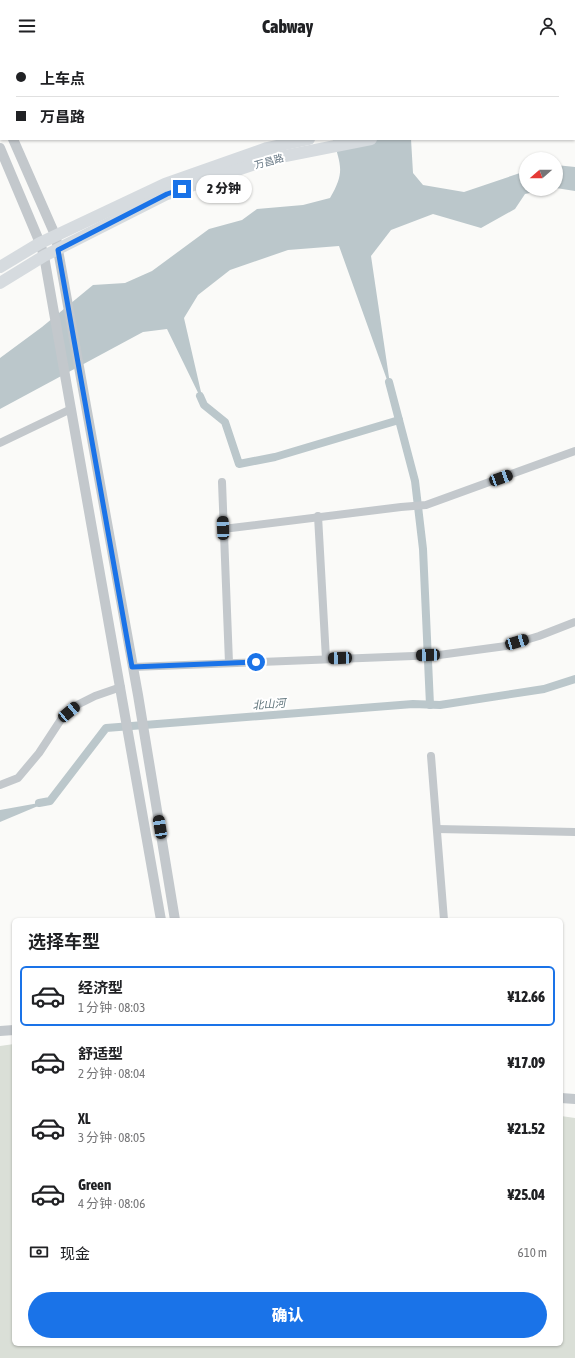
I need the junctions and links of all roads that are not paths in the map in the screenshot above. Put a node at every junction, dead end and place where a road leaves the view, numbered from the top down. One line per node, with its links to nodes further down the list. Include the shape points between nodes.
1 (13, 140): 5 (street)
2 (301, 140): 5 (main road, 万昌路, via 267,148 165,184)
3 (366, 140): 7 (main road, 万昌路, via 270,159 167,194)
4 (0, 148): 6 (street)
5 (56, 237): 6 (main road, 万昌路); 7 (street)
6 (40, 243): 8 (street); 9 (main road, 万昌路)
7 (58, 250): 8 (main road, 万昌路); 20 (street)
8 (44, 256): 10 (main road, 万昌路); 11 (street)
9 (0, 267)
10 (0, 283)
11 (71, 410): 12 (street); 21 (street)
12 (0, 443)
13 (575, 451): 15 (street, via 426,505)
14 (222, 482): 16 (street)
15 (318, 516): 16 (street); 18 (street)
16 (223, 528): 19 (street)
17 (575, 622): 18 (street, via 506,646 439,655)
18 (326, 659): 19 (street)
19 (228, 663): 20 (street)
20 (132, 667): 27 (street)
21 (120, 687): 23 (street, via 77,705 62,718 39,753 18,778); 26 (street)
22 (431, 756): 24 (street)
23 (0, 785)
24 (437, 829): 25 (street); 28 (street)
25 (575, 832)
26 (161, 918)
27 (175, 918)
28 (444, 918)
29 (12, 1030): 30 (street)
30 (0, 1031)
31 (563, 1098): 32 (street)
32 (575, 1099)

